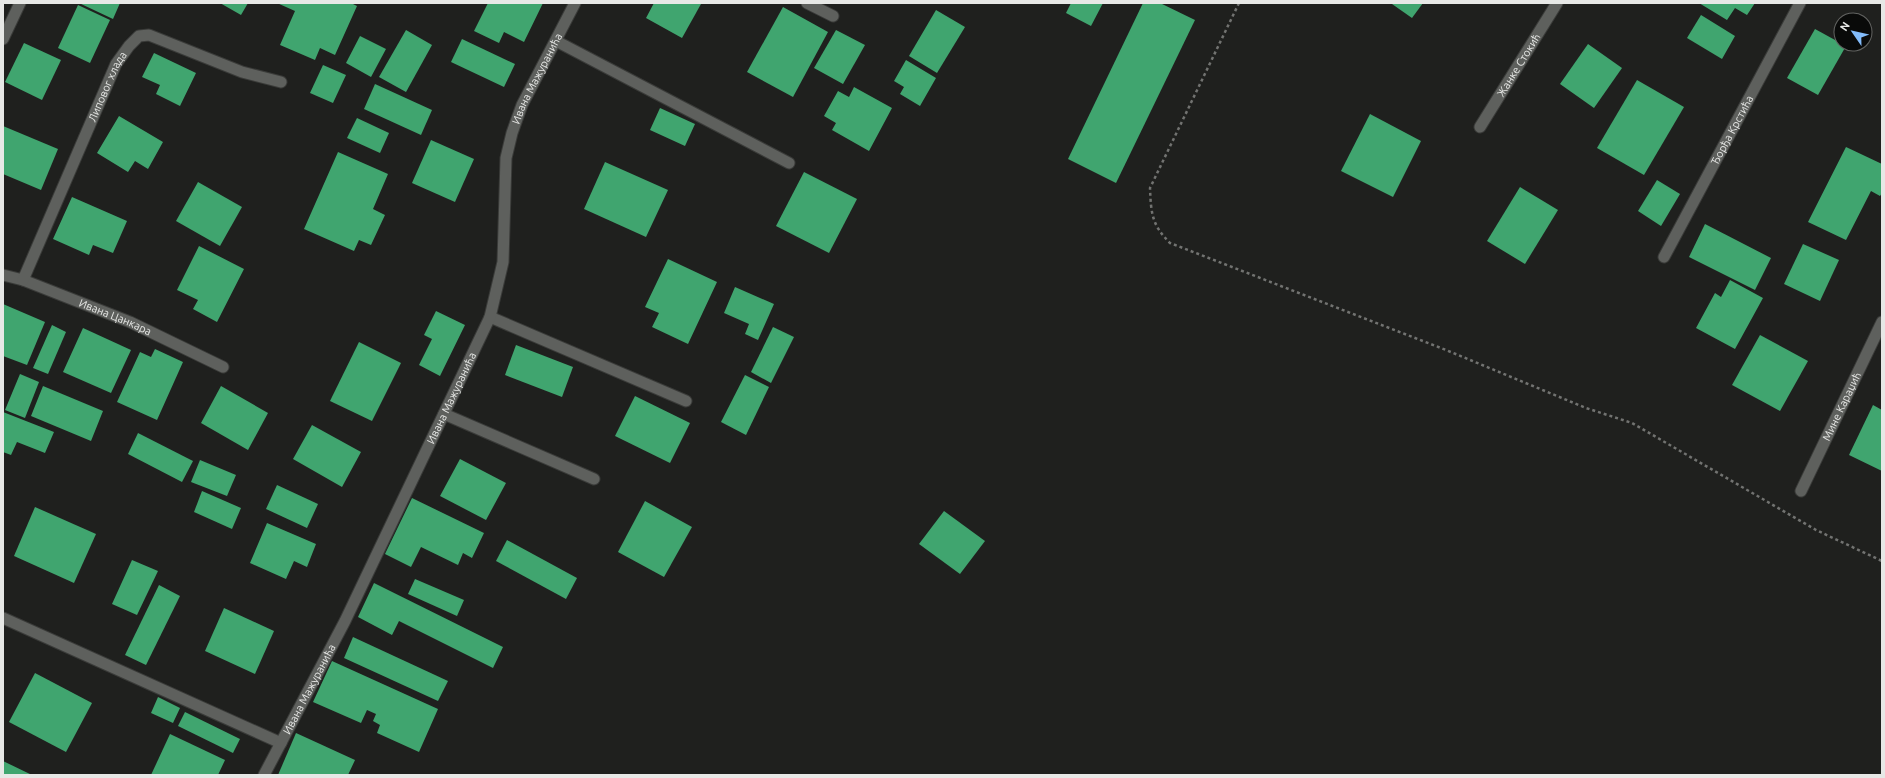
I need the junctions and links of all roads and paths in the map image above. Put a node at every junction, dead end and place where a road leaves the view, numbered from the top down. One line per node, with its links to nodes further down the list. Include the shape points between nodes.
1 (20, 3): 8 (street)
2 (575, 3): 9 (street, Ивана Мажуранића)
3 (807, 3): 7 (street)
4 (1239, 3): 23 (path, via 1150,188 1151,210 1158,231 1170,243 1446,350 1586,408 1632,423 1816,530)
5 (1556, 3): 11 (street, Жанке Стокић)
6 (1800, 3): 13 (street, Ђорђа Крстића)
7 (833, 16)
8 (3, 39)
9 (556, 41): 12 (street); 16 (street, Ивана Мажуранића, via 522,105 506,158 503,262)
10 (281, 82): 15 (street, Липовог хлада, via 242,72 149,36 139,36 116,64)
11 (1480, 127)
12 (789, 163)
13 (1664, 257)
14 (3, 275): 15 (street, Ивана Цанкара)
15 (23, 280): 18 (street, Ивана Цанкара, via 130,322)
16 (490, 317): 19 (street); 20 (street, Ивана Мажуранића)
17 (1882, 322): 22 (street, Мине Караџић)
18 (223, 367)
19 (686, 401)
20 (444, 414): 21 (street); 25 (street, Ивана Мажуранића, via 344,621)
21 (594, 479)
22 (1801, 491)
23 (1882, 561)
24 (3, 618): 25 (street)
25 (281, 743): 26 (street, Ивана Мажуранића)
26 (264, 775)

